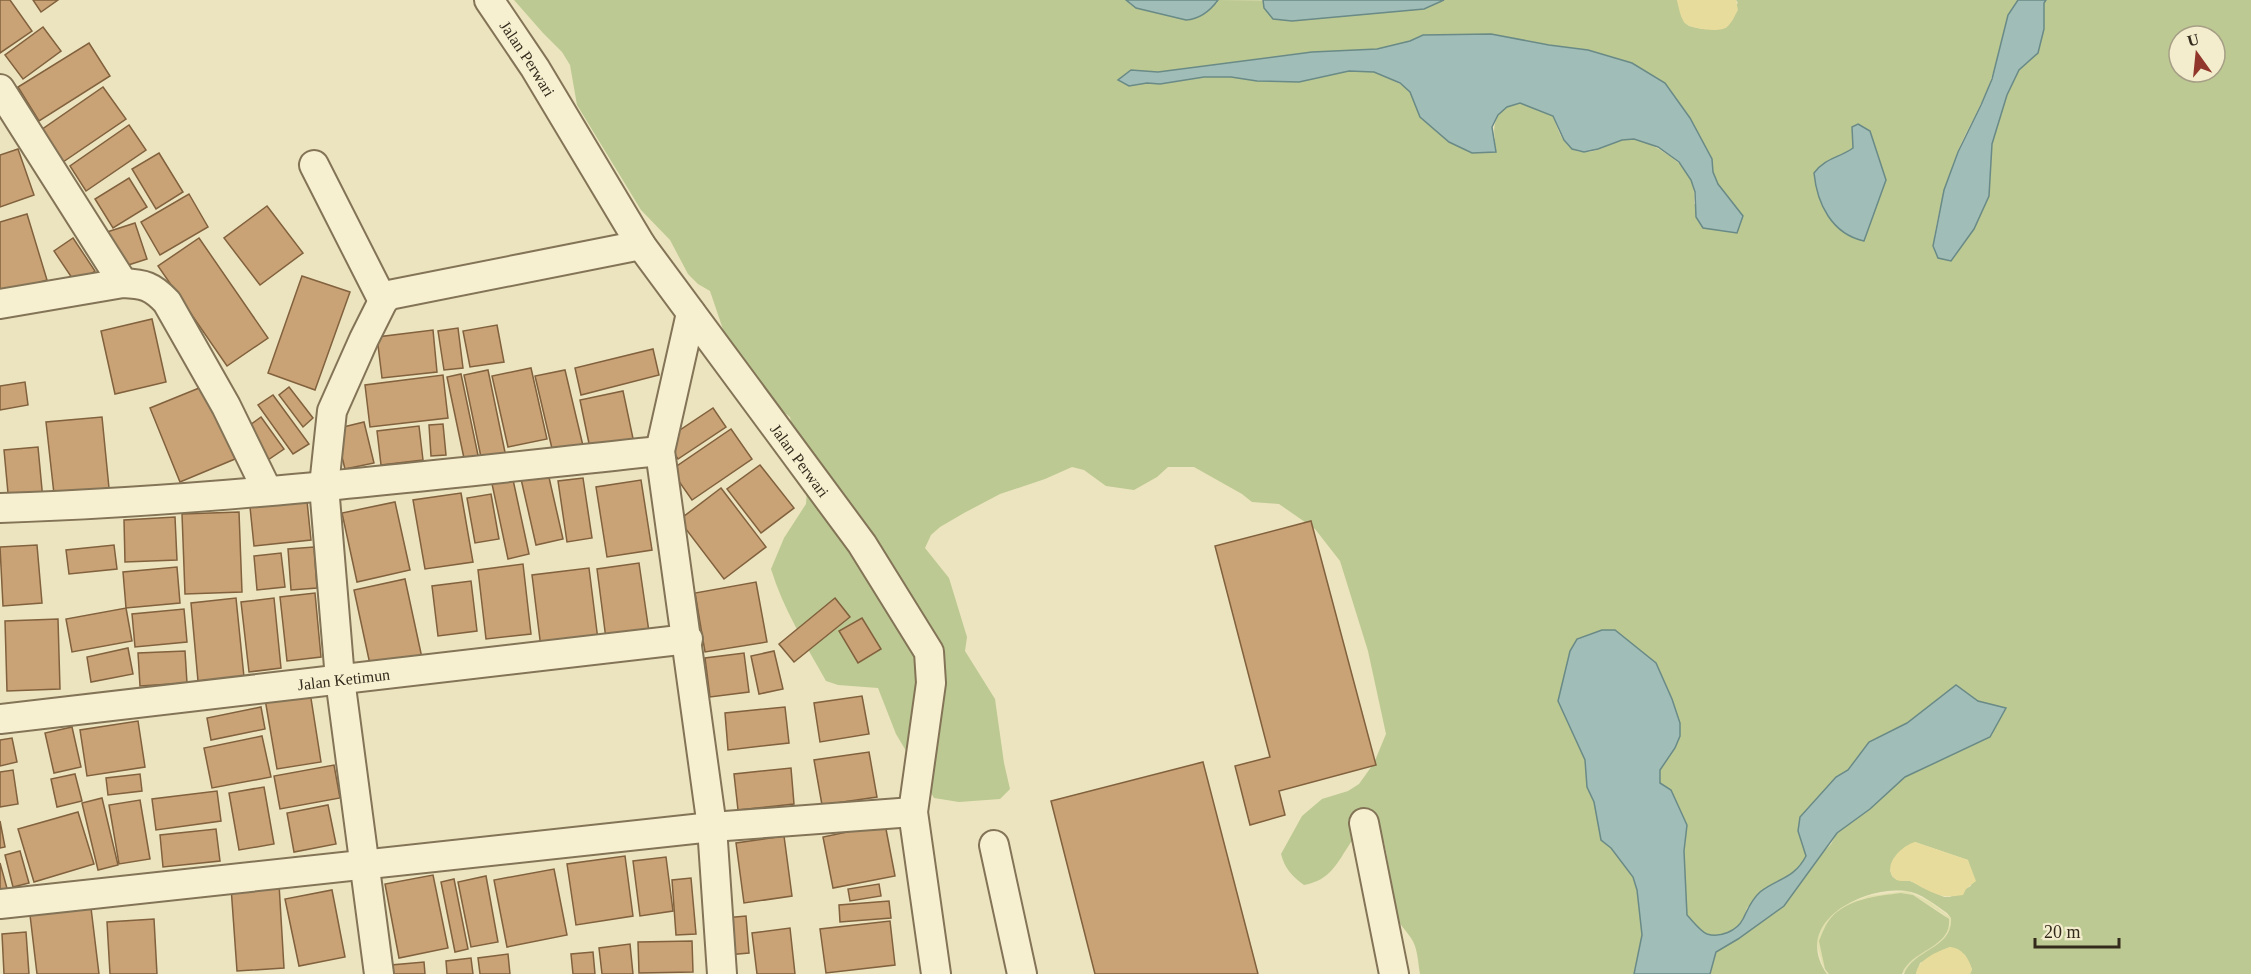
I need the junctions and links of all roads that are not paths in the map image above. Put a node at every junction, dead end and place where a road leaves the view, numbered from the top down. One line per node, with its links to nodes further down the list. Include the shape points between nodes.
1 (489, 0): 4 (street, Jalan Perwari, via 535,68)
2 (0, 89): 5 (street)
3 (314, 165): 6 (street)
4 (641, 245): 6 (street, via 397,293); 8 (street, Jalan Perwari)
5 (123, 283): 7 (street); 11 (street, via 155,289 167,302 226,406)
6 (383, 301): 10 (street, via 332,411)
7 (0, 304)
8 (692, 313): 9 (street); 16 (street, Jalan Perwari, via 861,544 928,652 931,683)
9 (660, 451): 10 (street); 13 (street)
10 (324, 486): 11 (street); 14 (street)
11 (267, 490): 12 (street, via 90,505)
12 (0, 508)
13 (688, 639): 14 (street, Jalan Ketimun); 18 (street)
14 (340, 680): 15 (street, Jalan Ketimun); 20 (street)
15 (0, 719)
16 (914, 812): 18 (street); 24 (street, Jalan Perwari)
17 (1364, 823): 26 (street)
18 (712, 827): 20 (street); 23 (street)
19 (994, 845): 25 (street)
20 (364, 866): 21 (street); 22 (street)
21 (0, 904)
22 (379, 974)
23 (722, 974)
24 (936, 974)
25 (1022, 974)
26 (1394, 974)

